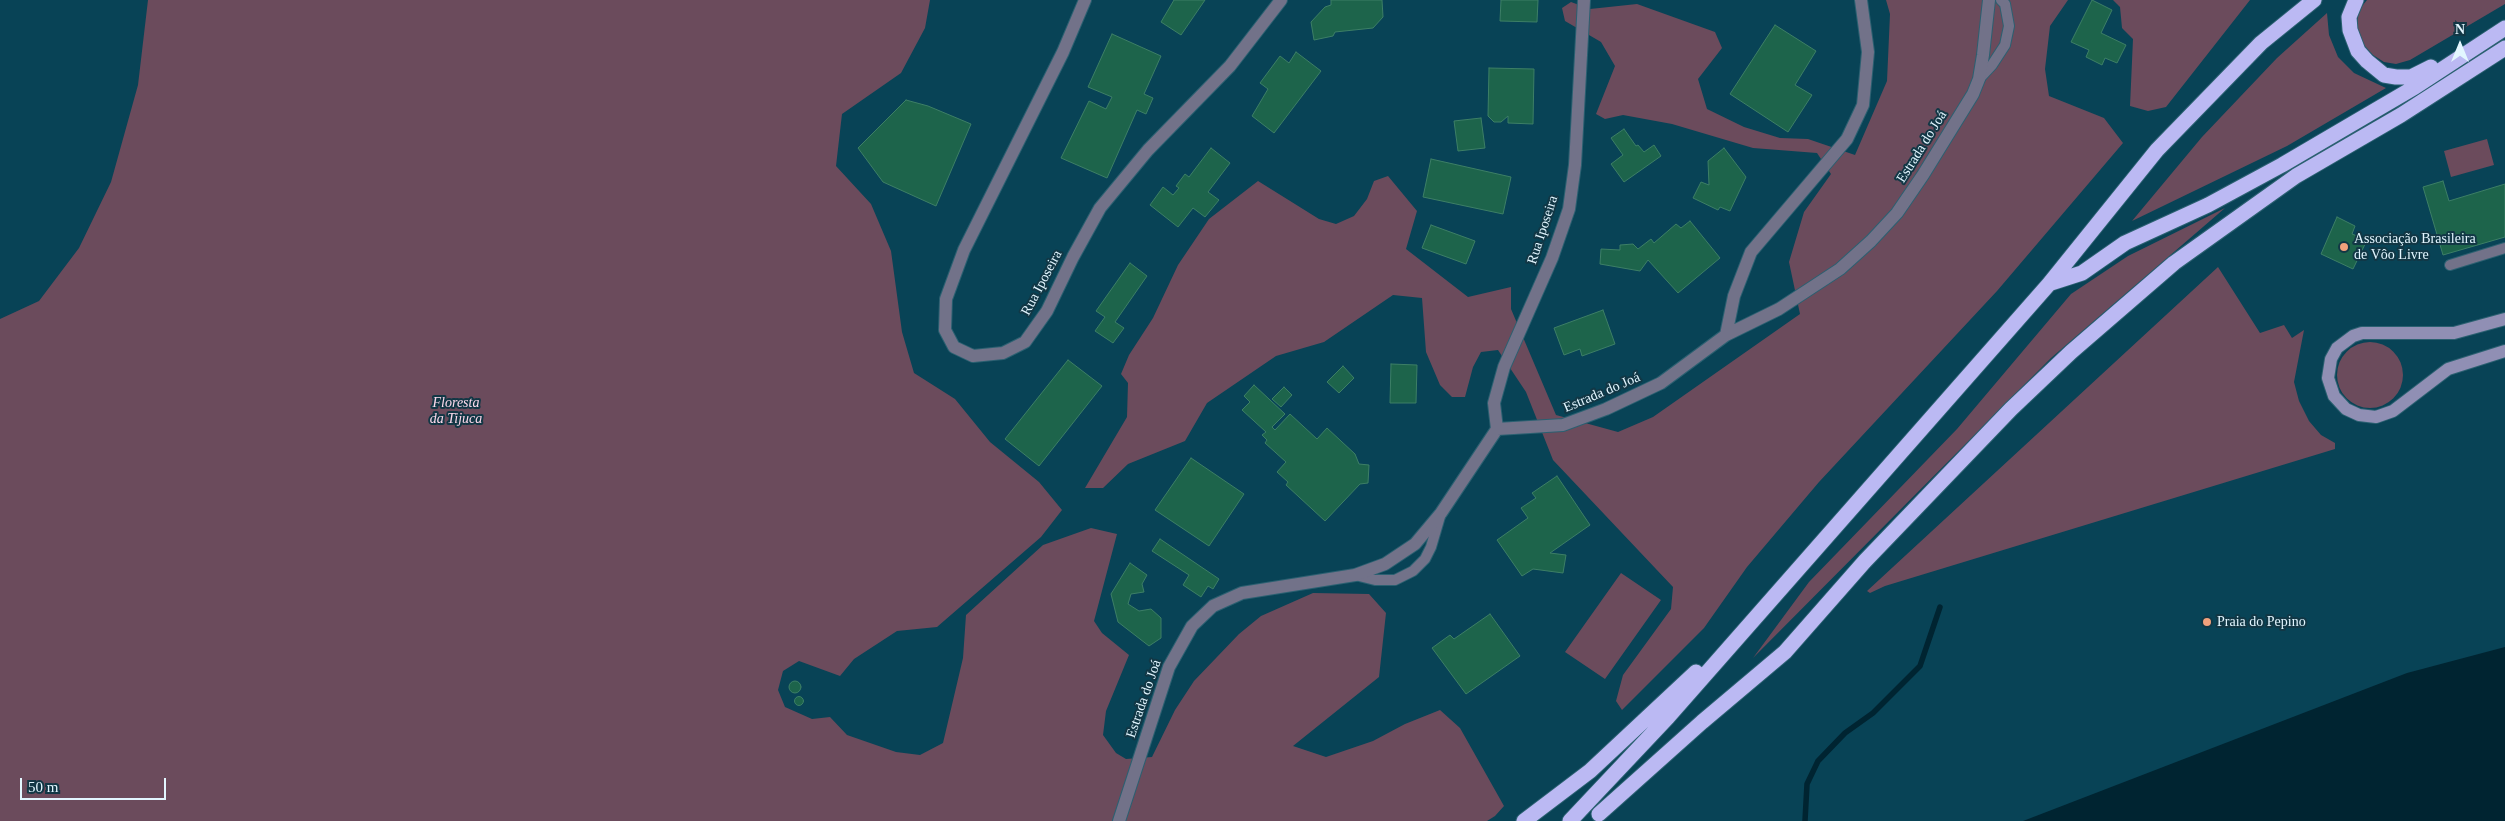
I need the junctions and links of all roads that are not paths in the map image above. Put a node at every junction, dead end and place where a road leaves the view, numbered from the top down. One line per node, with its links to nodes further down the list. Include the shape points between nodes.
1 (1085, 0): 2 (street, Rua Iposeira, via 1063,52 964,250 946,300 945,330 954,347 973,356 1004,353 1025,342 1047,311 1100,208 1148,150 1230,66)
2 (1281, 0)
3 (1584, 0): 19 (street, Rua Iposeira, via 1575,165 1568,209 1552,258 1504,366 1494,403)
4 (1861, 0): 17 (street, via 1868,52 1863,105 1847,140 1751,252 1734,296)
5 (1989, 0): 12 (street, Estrada do Joá)
6 (2001, 0): 12 (lane, via 2005,4 2009,26 2006,45)
7 (2314, 0): 15 (highway, via 2261,43 2157,150)
8 (2356, 0): 9 (highway, via 2349,16 2350,30 2358,51 2384,75 2396,78 2424,71)
9 (2505, 20)
10 (2505, 28): 15 (highway, via 2415,87 2274,170 2125,243 2082,273)
11 (2505, 48): 23 (highway, via 2401,115 2296,176 2174,263 2071,352 2012,409 1865,561 1785,652)
12 (1979, 79): 17 (street, Estrada do Joá, via 1923,175 1897,213 1871,241 1840,269 1779,309)
13 (2505, 248): 14 (lane)
14 (2450, 265)
15 (2049, 284): 22 (highway)
16 (2505, 319): 18 (street, via 2444,334 2362,333 2337,348 2331,359 2328,378 2334,396 2346,409 2358,415 2376,417 2393,411 2448,370)
17 (1726, 335): 19 (street, Estrada do Joá, via 1661,383 1606,410 1564,425)
18 (2505, 351)
19 (1497, 429): 20 (street, Estrada do Joá)
20 (1441, 513): 21 (street, Estrada do Joá, via 1415,544 1385,564); 21 (lane, via 1432,547 1425,560 1413,571 1395,580)
21 (1355, 575): 24 (street, Estrada do Joá, via 1242,593 1213,606 1192,626 1169,667)
22 (1747, 625): 25 (highway, via 1590,771); 26 (highway, via 1668,717)
23 (1599, 814)
24 (1119, 821)
25 (1524, 821)
26 (1570, 821)

